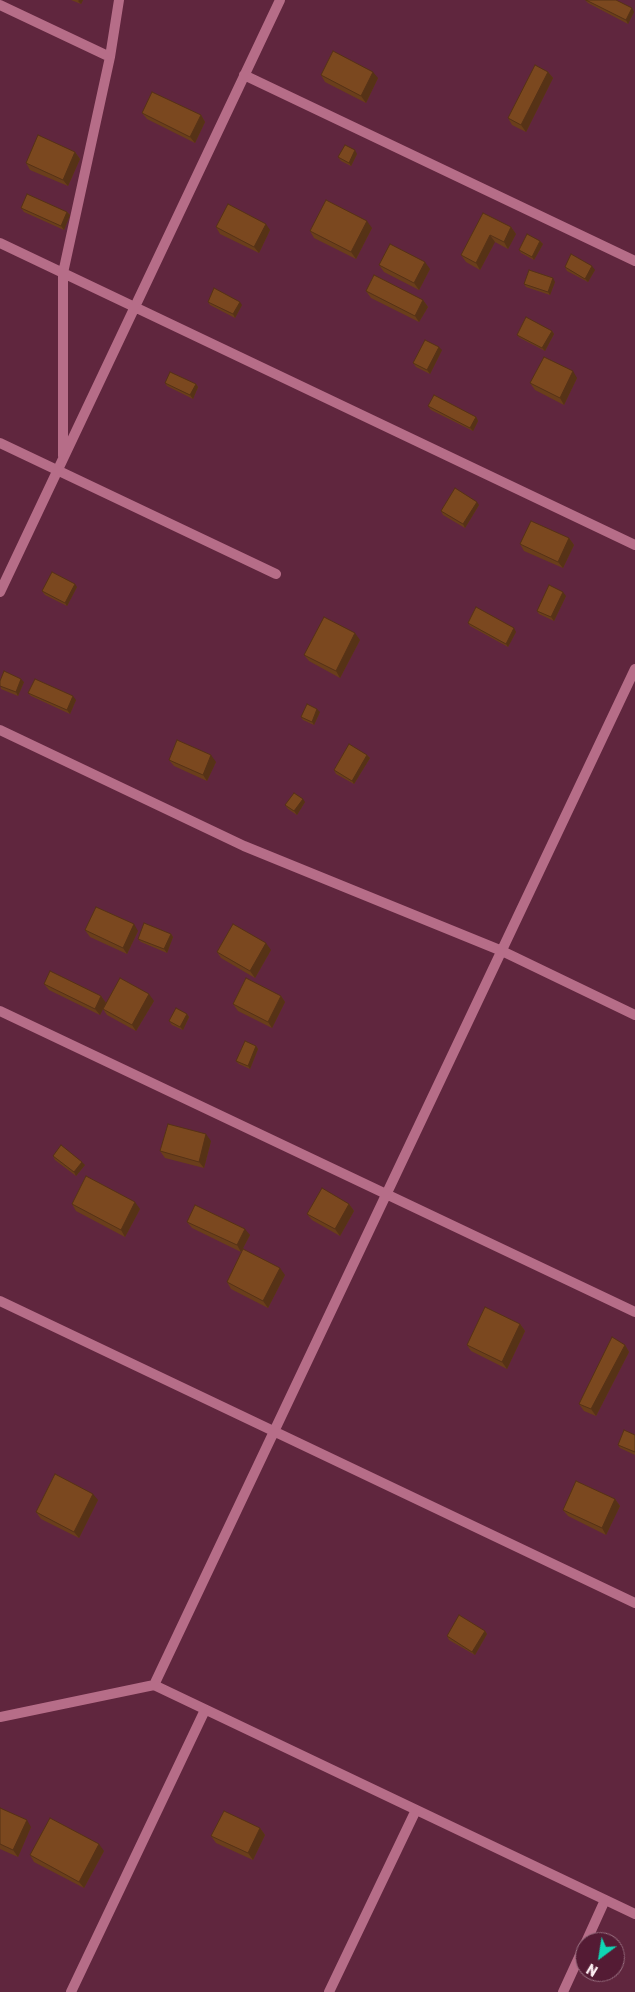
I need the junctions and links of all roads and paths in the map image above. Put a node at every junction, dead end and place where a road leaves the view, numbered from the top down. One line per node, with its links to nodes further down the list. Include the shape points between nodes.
1 (119, 0): 4 (street)
2 (280, 0): 5 (street)
3 (0, 5): 4 (street)
4 (110, 57): 8 (street)
5 (244, 75): 7 (street); 9 (street)
6 (0, 243): 8 (street)
7 (635, 261)
8 (63, 273): 9 (street); 11 (street)
9 (134, 307): 11 (street); 13 (street)
10 (0, 443): 12 (street)
11 (63, 458): 12 (street)
12 (57, 470): 14 (street); 15 (street)
13 (635, 545)
14 (276, 574)
15 (0, 592)
16 (635, 669): 18 (street)
17 (0, 730): 18 (street, via 244,846)
18 (502, 951): 20 (street); 21 (street)
19 (0, 1011): 21 (street)
20 (635, 1014)
21 (386, 1194): 23 (street); 24 (street)
22 (0, 1301): 24 (street)
23 (635, 1312)
24 (274, 1431): 25 (street); 26 (street)
25 (635, 1602)
26 (154, 1685): 27 (street); 28 (street)
27 (205, 1710): 29 (street); 34 (street)
28 (0, 1717)
29 (416, 1810): 30 (street); 35 (street)
30 (605, 1900): 31 (street); 32 (street)
31 (635, 1914)
32 (590, 1932)
33 (575, 1965): 36 (street)
34 (71, 1992)
35 (329, 1992)
36 (563, 1992)

